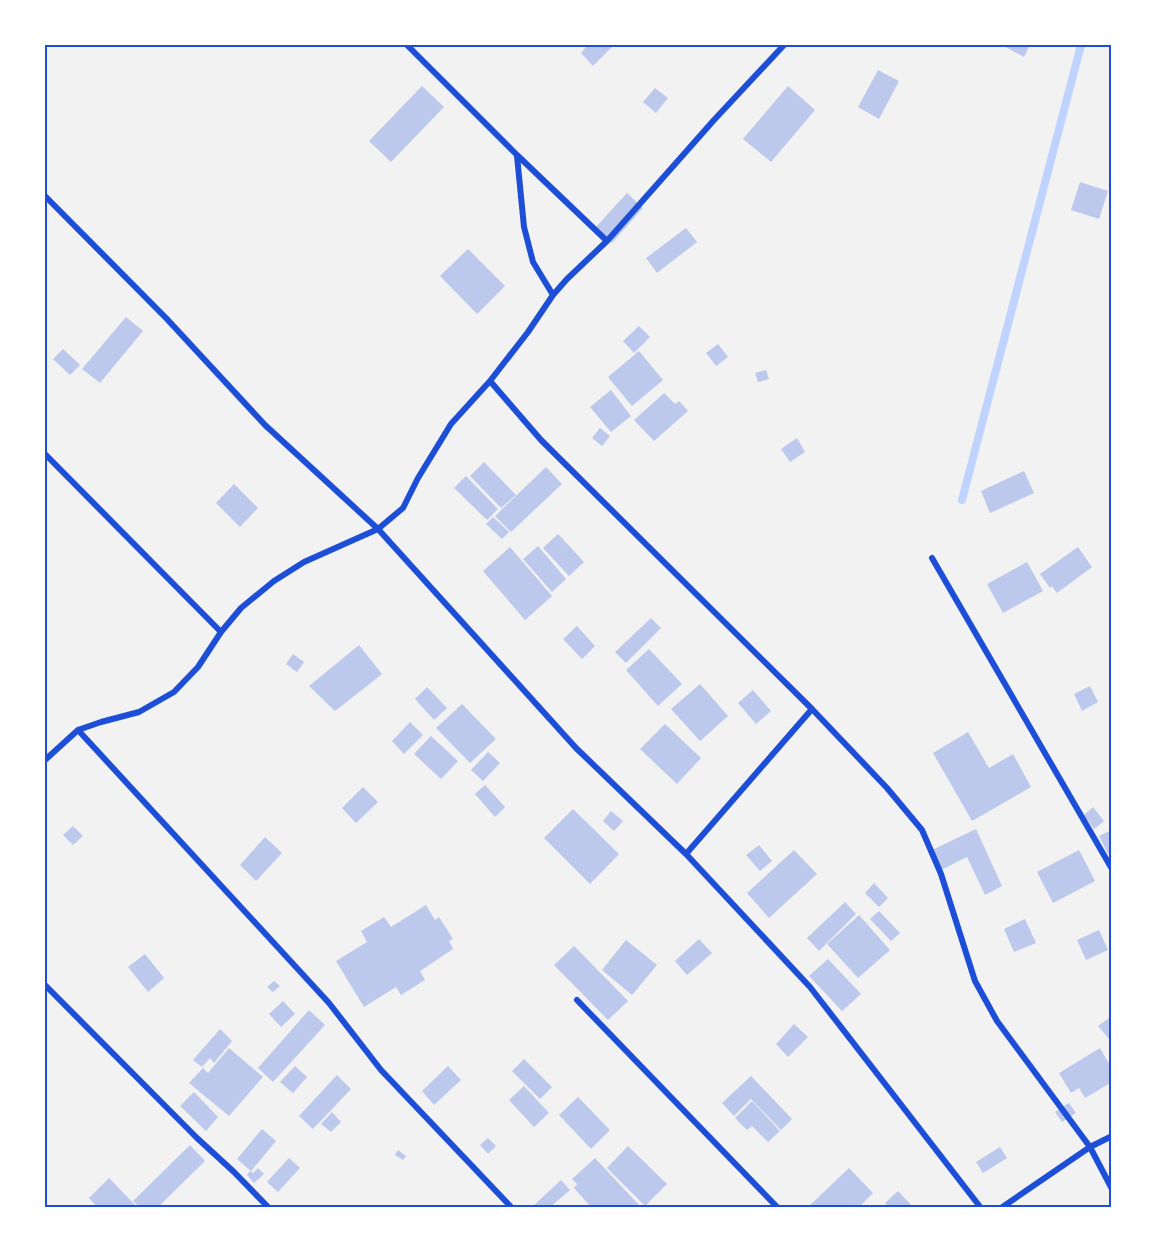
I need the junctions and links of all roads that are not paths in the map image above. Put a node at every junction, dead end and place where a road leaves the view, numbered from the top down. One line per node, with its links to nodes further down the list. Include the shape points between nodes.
1 (407, 45): 3 (street)
2 (784, 45): 5 (street)
3 (517, 155): 5 (street); 6 (street, via 524,227 533,262)
4 (45, 196): 9 (street, via 266,425)
5 (607, 242): 6 (street)
6 (553, 295): 7 (street)
7 (490, 381): 9 (street, via 451,424 403,508); 12 (street, via 541,440)
8 (45, 454): 11 (street)
9 (378, 530): 11 (street, via 304,562 274,581 241,608); 15 (street, via 576,748)
10 (932, 558): 16 (street)
11 (220, 632): 13 (street, via 198,667 174,692 139,712)
12 (812, 709): 15 (street); 20 (street, via 922,830 941,874 975,981 997,1021)
13 (78, 730): 14 (street); 23 (street, via 329,1003 381,1070)
14 (45, 760)
15 (686, 854): 25 (street, via 810,987)
16 (1112, 869)
17 (45, 985): 22 (street)
18 (577, 1000): 24 (street)
19 (1112, 1136): 20 (street)
20 (1090, 1147): 21 (street); 26 (street)
21 (1112, 1189)
22 (269, 1208)
23 (512, 1208)
24 (778, 1208)
25 (981, 1208)
26 (1001, 1208)

